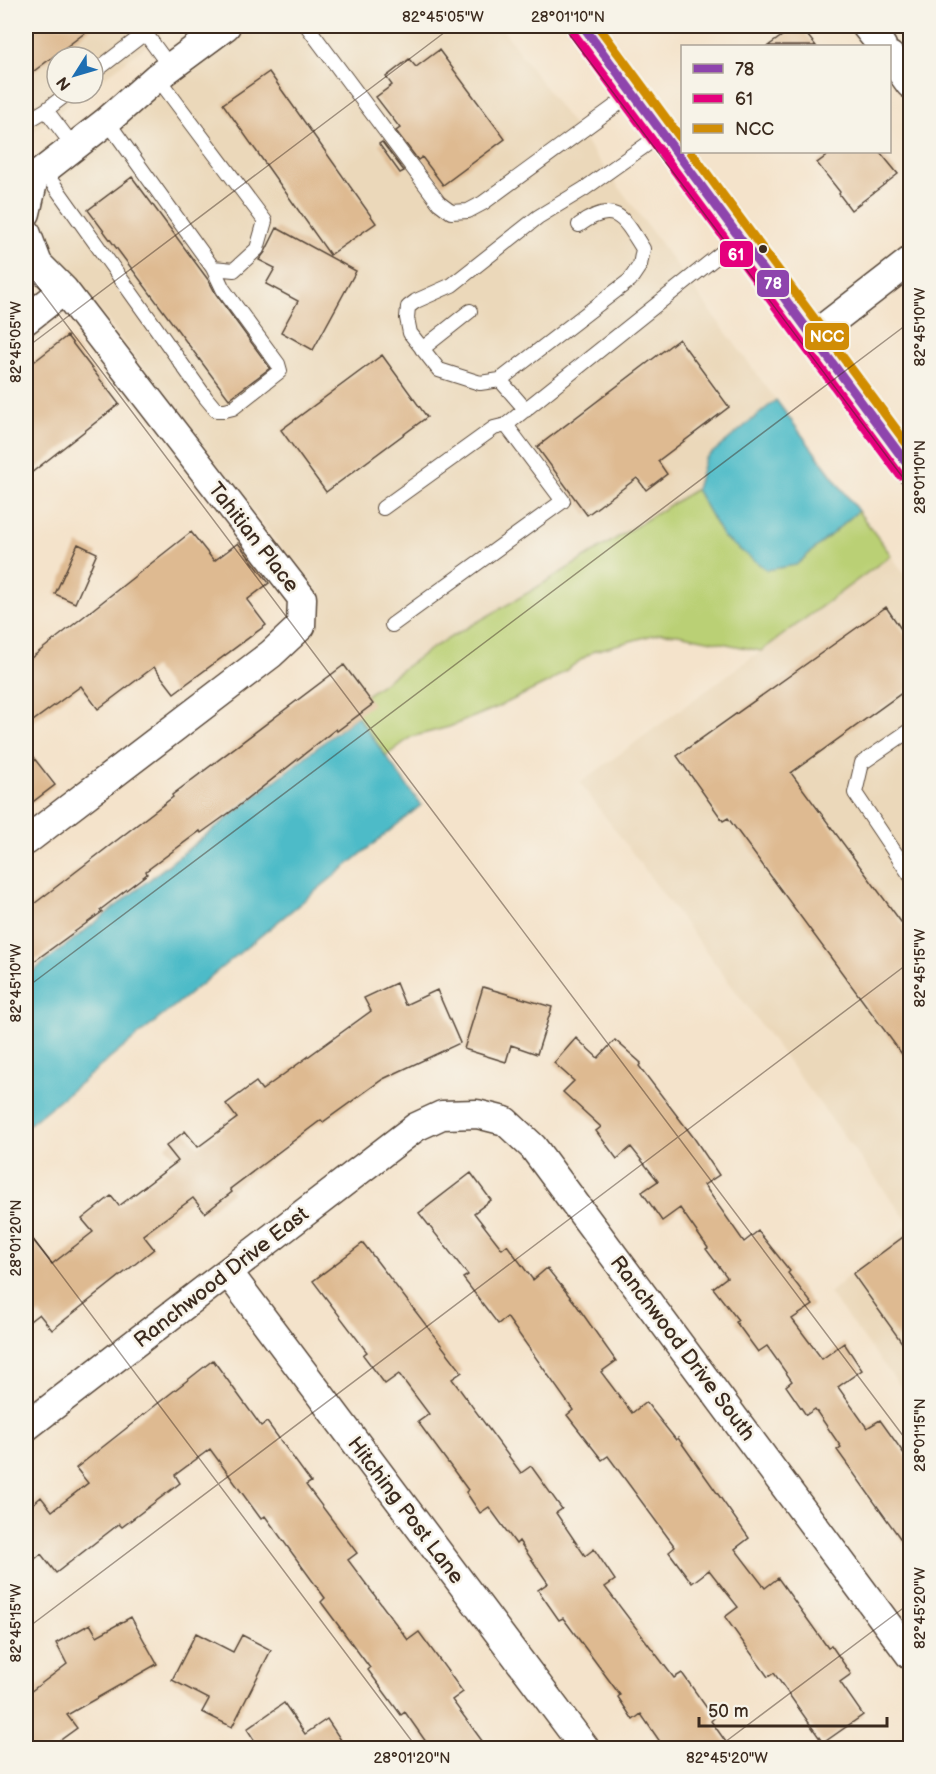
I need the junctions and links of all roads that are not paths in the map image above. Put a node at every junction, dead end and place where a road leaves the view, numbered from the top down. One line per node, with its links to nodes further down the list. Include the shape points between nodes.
1 (226, 26): 9 (street)
2 (307, 26): 11 (lane, via 440,203 451,212 468,211 483,203)
3 (583, 26): 11 (main road)
4 (866, 26): 6 (street)
5 (142, 29): 8 (lane); 9 (lane)
6 (881, 45)
7 (891, 57): 10 (street)
8 (105, 62)
9 (164, 72): 14 (street); 24 (lane, via 265,221 256,249 234,270)
10 (910, 84)
11 (633, 93): 16 (main road)
12 (52, 105): 13 (lane)
13 (46, 110): 15 (lane); 17 (lane)
14 (107, 121): 17 (street); 24 (lane)
15 (26, 122)
16 (663, 133): 22 (main road); 29 (lane, via 538,217 452,285 408,307 410,333)
17 (74, 147): 18 (street)
18 (44, 171): 19 (street, via 34,178); 24 (lane, via 206,398 216,410 225,410 280,371 223,289)
19 (26, 213)
20 (579, 225): 30 (lane, via 593,214 608,211 620,216 643,249 640,265 630,280)
21 (26, 232): 25 (street, Tahitian Place, via 38,264)
22 (740, 238): 28 (main road); 31 (lane)
23 (910, 261): 28 (street)
24 (213, 268)
25 (64, 290): 27 (street); 37 (street, Tahitian Place, via 302,598 301,626 271,654)
26 (470, 311): 29 (lane)
27 (26, 320)
28 (813, 336): 33 (main road)
29 (422, 349): 30 (lane, via 439,370 480,383)
30 (500, 380): 31 (lane)
31 (526, 410): 32 (lane)
32 (506, 425): 34 (lane, via 494,428); 35 (lane, via 562,501)
33 (910, 468)
34 (383, 508)
35 (392, 625)
36 (910, 730): 38 (lane, via 862,763 855,793)
37 (26, 841)
38 (910, 875)
39 (416, 1127): 40 (street, Ranchwood Drive East); 42 (street, Ranchwood Drive South, via 442,1115 477,1114 505,1121 533,1147)
40 (228, 1272): 41 (street, Ranchwood Drive East); 43 (street, Hitching Post Lane)
41 (26, 1427)
42 (910, 1655)
43 (585, 1749)

